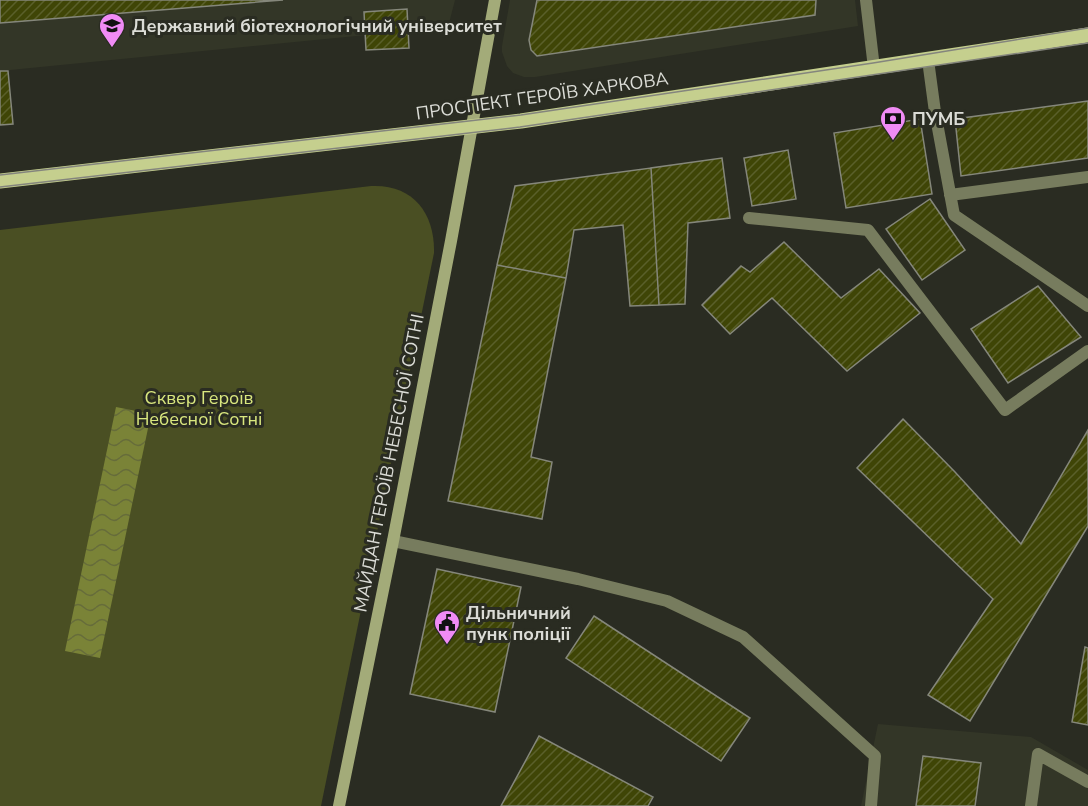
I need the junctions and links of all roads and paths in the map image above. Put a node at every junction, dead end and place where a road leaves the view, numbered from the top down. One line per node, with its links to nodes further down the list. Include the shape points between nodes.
1 (495, 0): 6 (main road, МАЙДАН ГЕРОЇВ НЕБЕСНОЇ СОТНІ)
2 (866, 0): 5 (lane)
3 (1088, 35): 4 (main road, ПРОСПЕКТ ГЕРОЇВ ХАРКОВА)
4 (928, 60): 5 (main road, ПРОСПЕКТ ГЕРОЇВ ХАРКОВА); 9 (lane)
5 (874, 68): 6 (main road, ПРОСПЕКТ ГЕРОЇВ ХАРКОВА)
6 (472, 127): 8 (main road, ПРОСПЕКТ ГЕРОЇВ ХАРКОВА); 13 (main road, МАЙДАН ГЕРОЇВ НЕБЕСНОЇ СОТНІ)
7 (1088, 177): 9 (lane)
8 (0, 181)
9 (950, 195): 11 (lane, via 954,215)
10 (749, 218): 12 (lane, via 868,230 1005,410)
11 (1088, 306)
12 (1088, 351)
13 (393, 541): 15 (main road, МАЙДАН ГЕРОЇВ НЕБЕСНОЇ СОТНІ); 16 (lane, via 667,601 743,637 876,756)
14 (1088, 782): 17 (lane, via 1038,754)
15 (339, 806)
16 (871, 806)
17 (1031, 806)

